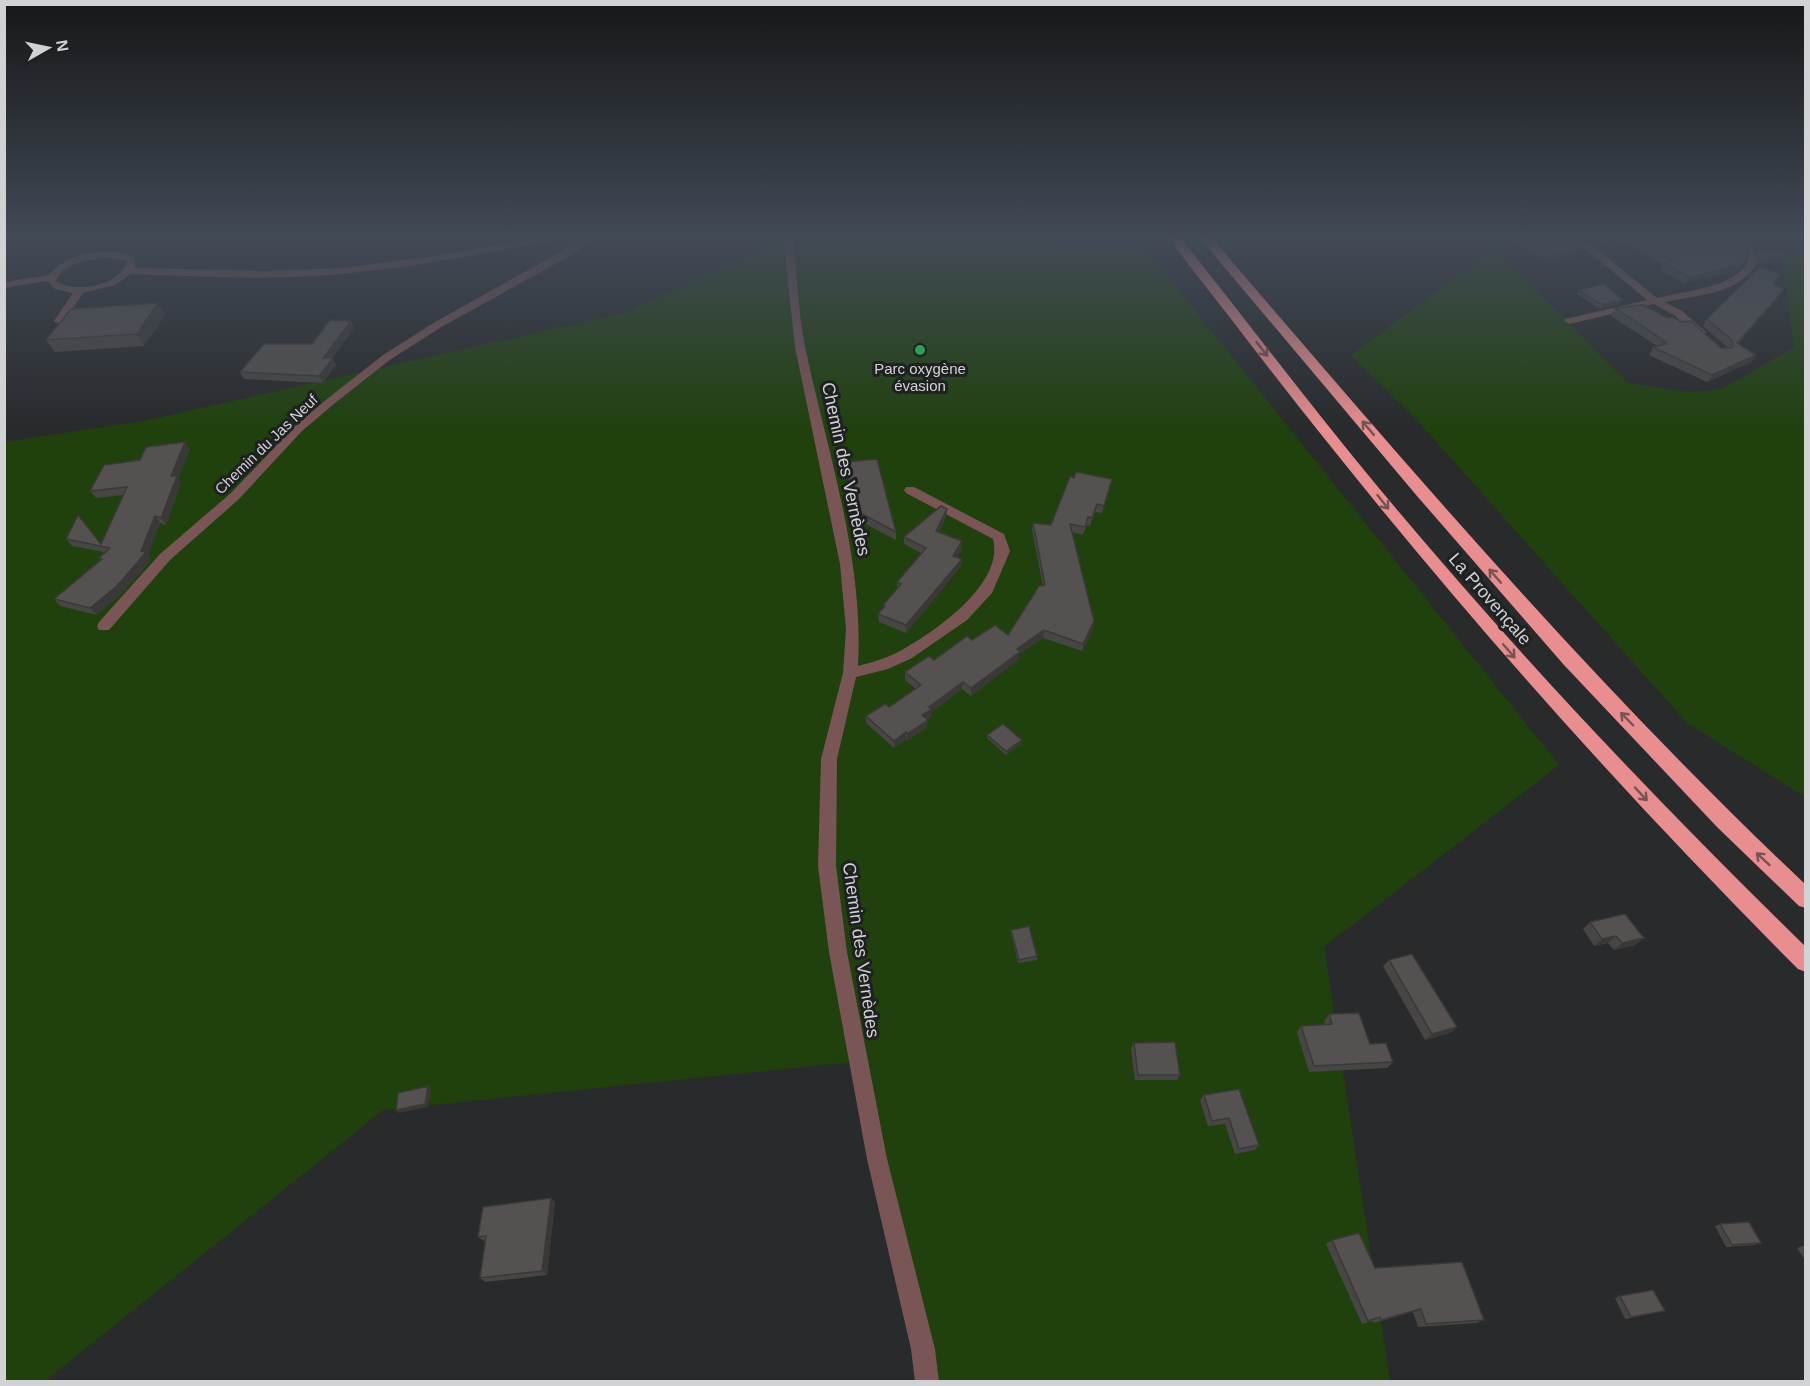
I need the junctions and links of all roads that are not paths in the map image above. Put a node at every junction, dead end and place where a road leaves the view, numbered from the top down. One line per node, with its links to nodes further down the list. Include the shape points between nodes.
1 (72, 302): 8 (street)
2 (480, 302): 12 (street, Chemin du Jas Neuf, via 387,357 298,429 235,496 165,557)
3 (795, 302): 13 (street, Chemin des Vernèdes, via 800,347 848,564 853,629)
4 (1225, 302): 15 (highway, La Provençale, one-way to 15, via 1400,524 1523,668 1708,866)
5 (1260, 302): 14 (highway, La Provençale, one-way to 5, via 1755,852 1570,661)
6 (1647, 302): 9 (street)
7 (1657, 302): 10 (street)
8 (59, 321)
9 (1569, 321)
10 (1713, 344)
11 (910, 490): 13 (street, via 999,537 1003,551 987,590 962,616 907,654)
12 (104, 626)
13 (850, 673): 16 (street, Chemin des Vernèdes, via 829,759 827,866 838,952 877,1159 923,1349)
14 (1806, 899)
15 (1806, 962)
16 (927, 1382)

